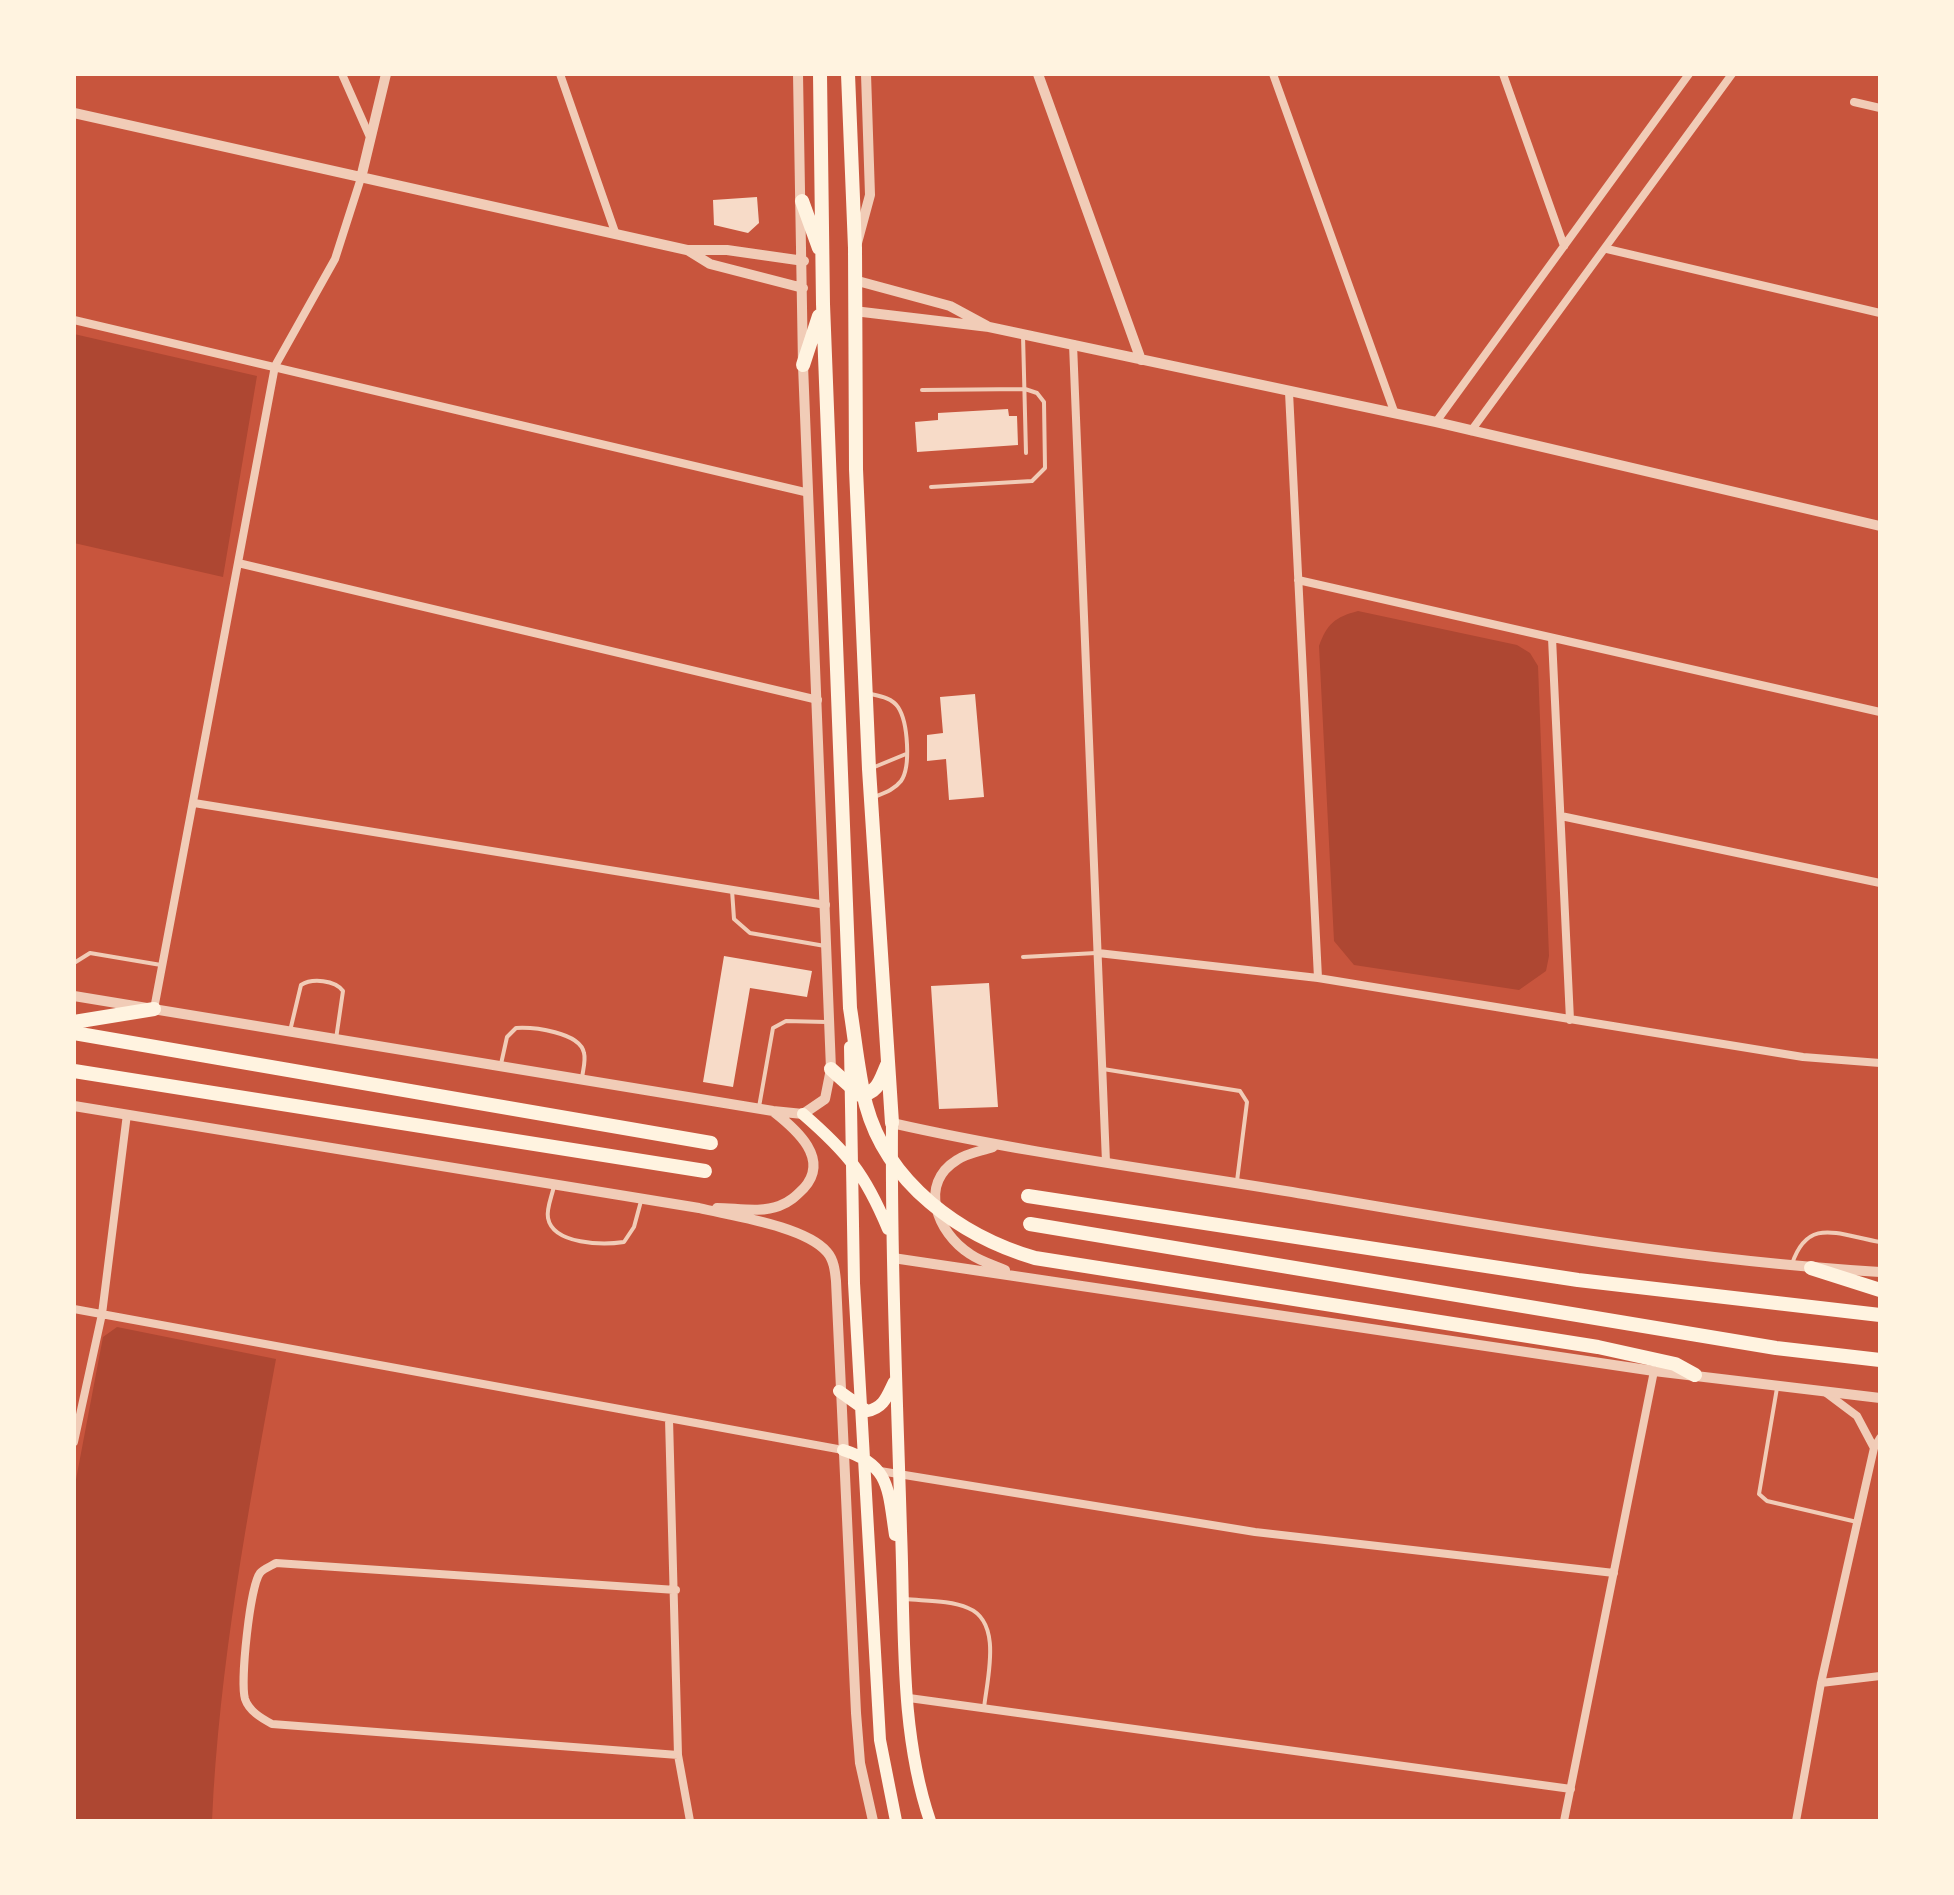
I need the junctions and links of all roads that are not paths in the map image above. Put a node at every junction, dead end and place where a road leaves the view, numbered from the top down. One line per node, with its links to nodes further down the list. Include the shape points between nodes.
1 (342, 74): 16 (street)
2 (386, 74): 16 (street)
3 (560, 74): 19 (street)
4 (798, 74): 18 (street)
5 (820, 74): 24 (main road)
6 (848, 74): 21 (main road)
7 (866, 74): 21 (street, via 870,195)
8 (1038, 74): 35 (street)
9 (1273, 74): 41 (street)
10 (1503, 74): 20 (street)
11 (1689, 74): 20 (street)
12 (1732, 74): 22 (street)
13 (1854, 102): 14 (street)
14 (1880, 108)
15 (74, 113): 17 (street)
16 (369, 135): 17 (street)
17 (361, 178): 19 (street); 37 (street, via 335,259)
18 (802, 201): 24 (main road); 25 (street)
19 (615, 232): 23 (street)
20 (1564, 246): 42 (street)
21 (855, 248): 26 (main road)
22 (1607, 249): 30 (street); 43 (street)
23 (687, 250): 25 (street); 27 (street, via 710,264)
24 (823, 259): 28 (main road)
25 (804, 261): 27 (street)
26 (854, 280): 29 (main road); 32 (street, via 950,306)
27 (803, 288): 36 (street)
28 (823, 304): 36 (main road); 69 (main road)
29 (854, 311): 32 (street); 51 (main road)
30 (1880, 313)
31 (74, 320): 37 (street)
32 (989, 327): 33 (street)
33 (1023, 334): 34 (street); 38 (lane)
34 (1073, 344): 35 (street); 63 (street)
35 (1141, 360): 40 (street)
36 (803, 365): 46 (street)
37 (275, 366): 46 (street); 48 (street)
38 (1025, 389): 39 (lane); 44 (lane); 45 (lane, via 1044,402 1045,468 1040,477)
39 (922, 390)
40 (1289, 392): 41 (street); 49 (street)
41 (1395, 414): 42 (street)
42 (1436, 422): 43 (street)
43 (1471, 431): 47 (street)
44 (1026, 453)
45 (931, 487)
46 (809, 493): 52 (street)
47 (1880, 526)
48 (238, 563): 52 (street); 57 (street)
49 (1298, 580): 50 (street); 67 (street)
50 (1552, 638): 53 (street); 58 (street)
51 (866, 692): 54 (lane, via 898,707); 55 (main road)
52 (818, 700): 61 (street)
53 (1880, 712)
54 (906, 754): 55 (lane); 56 (lane, via 901,781)
55 (869, 769): 56 (main road)
56 (872, 798): 77 (main road)
57 (194, 803): 60 (street); 66 (street)
58 (1561, 816): 59 (street); 71 (street)
59 (1880, 883)
60 (732, 890): 61 (street); 62 (lane, via 734,919 750,933)
61 (826, 905): 62 (street)
62 (827, 946): 73 (street)
63 (1098, 953): 64 (lane); 67 (street); 81 (street)
64 (1023, 957)
65 (74, 963): 66 (lane, via 90,953)
66 (161, 965): 70 (street)
67 (1318, 978): 71 (street)
68 (74, 996): 70 (street)
69 (850, 1008): 113 (main road, via 866,1104 891,1161 948,1217 1011,1251 1598,1347 1675,1364); 139 (main road, via 854,1283 880,1740)
70 (154, 1009): 72 (main road); 75 (street)
71 (1570, 1020): 78 (street, via 1803,1057)
72 (74, 1022)
73 (828, 1022): 80 (street); 85 (lane, via 786,1021 773,1028)
74 (74, 1033): 90 (main road)
75 (290, 1033): 76 (street); 76 (lane, via 301,985 308,980 343,991)
76 (336, 1039): 79 (street)
77 (888, 1061): 80 (main road, via 871,1094 860,1095); 89 (main road)
78 (1880, 1063)
79 (501, 1066): 83 (street); 83 (lane, via 507,1037 525,1027 580,1044)
80 (831, 1069): 88 (street, via 825,1099)
81 (1103, 1069): 92 (street); 94 (lane, via 1240,1091 1247,1102)
82 (74, 1071): 93 (main road)
83 (582, 1080): 85 (street)
84 (74, 1106): 87 (street)
85 (758, 1109): 86 (street)
86 (773, 1111): 88 (street); 98 (street, via 807,1143 811,1180 793,1200 777,1207)
87 (127, 1114): 95 (street); 109 (street)
88 (803, 1114): 100 (main road, via 843,1149 870,1185)
89 (892, 1123): 91 (street); 100 (main road)
90 (711, 1143)
91 (995, 1146): 92 (street); 106 (street, via 958,1159 942,1173 934,1191 939,1220 970,1254)
92 (1106, 1162): 94 (street)
93 (705, 1171)
94 (1237, 1183): 103 (street)
95 (554, 1184): 97 (street); 97 (lane, via 548,1217 552,1226 559,1234 582,1241 624,1242)
96 (1028, 1196): 110 (main road, via 1578,1280)
97 (642, 1198): 98 (street)
98 (699, 1208): 116 (street, via 786,1230 829,1254)
99 (1030, 1224): 111 (main road, via 1776,1348)
100 (891, 1236): 102 (main road)
101 (1880, 1242): 103 (lane, via 1819,1232 1807,1235)
102 (893, 1258): 106 (street); 114 (main road)
103 (1791, 1266): 104 (street)
104 (1811, 1268): 105 (street); 107 (main road)
105 (1880, 1272)
106 (1022, 1278): 112 (street)
107 (1880, 1290)
108 (74, 1309): 109 (street)
109 (102, 1314): 119 (street); 121 (street)
110 (1880, 1315)
111 (1880, 1360)
112 (1654, 1371): 113 (street); 127 (street)
113 (1695, 1375): 115 (street)
114 (895, 1380): 116 (main road, via 884,1402 867,1411); 125 (main road)
115 (1777, 1385): 117 (street); 126 (lane, via 1759,1494 1767,1501)
116 (839, 1391): 123 (street)
117 (1824, 1391): 118 (street); 122 (street, via 1857,1416)
118 (1880, 1398)
119 (669, 1419): 123 (street); 129 (street)
120 (1880, 1438): 122 (street)
121 (74, 1442)
122 (1877, 1448): 126 (street)
123 (843, 1450): 124 (main road); 138 (street, via 860,1763)
124 (880, 1471): 125 (street); 128 (main road, via 886,1480)
125 (900, 1475): 127 (street, via 1255,1532); 128 (main road)
126 (1858, 1522): 132 (street)
127 (1614, 1573): 136 (street)
128 (903, 1582): 130 (main road)
129 (676, 1590): 135 (street); 135 (street, via 276,1563 261,1572 253,1589 245,1698 256,1715 272,1724)
130 (904, 1599): 133 (main road); 134 (lane, via 966,1607 986,1624)
131 (1880, 1676): 132 (street)
132 (1821, 1683): 142 (street)
133 (909, 1698): 134 (street); 140 (main road, via 919,1789)
134 (984, 1708): 136 (street)
135 (678, 1755): 137 (street)
136 (1571, 1789): 141 (street)
137 (690, 1821)
138 (873, 1821)
139 (896, 1821)
140 (930, 1821)
141 (1564, 1821)
142 (1796, 1821)

